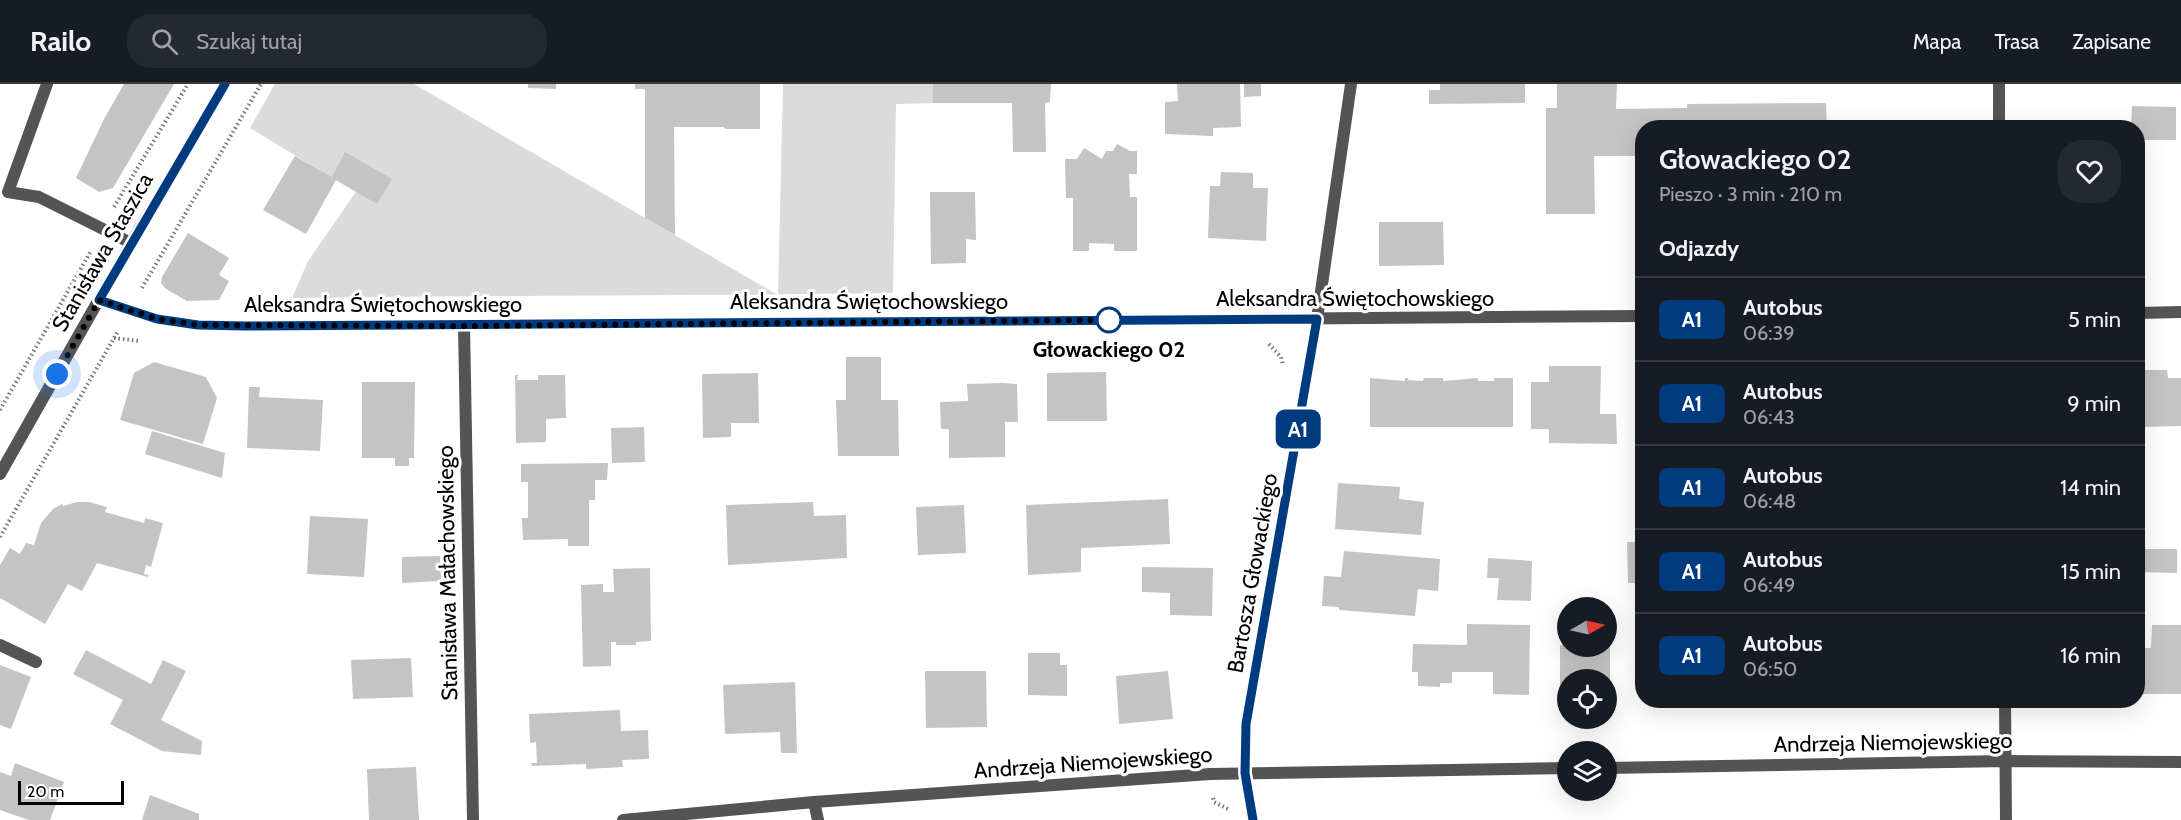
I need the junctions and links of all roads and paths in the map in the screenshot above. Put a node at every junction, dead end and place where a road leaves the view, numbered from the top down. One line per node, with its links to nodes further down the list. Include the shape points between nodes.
1 (47, 84): 6 (street, via 8,192 39,197)
2 (225, 84): 6 (street, Stanisława Staszica)
3 (1351, 84): 11 (street, Bartosza Głowackiego)
4 (1999, 84): 5 (street)
5 (1999, 120)
6 (131, 243): 7 (street, Stanisława Staszica)
7 (99, 300): 12 (street, Aleksandra Świętochowskiego, via 157,319 198,325); 15 (street, Stanisława Staszica)
8 (2181, 312): 9 (street)
9 (2145, 313)
10 (1635, 316): 11 (street, Aleksandra Świętochowskiego)
11 (1317, 319): 12 (street, Aleksandra Świętochowskiego); 23 (street, Bartosza Głowackiego, via 1246,724)
12 (464, 326): 25 (street, Stanisława Małachowskiego)
13 (114, 338): 14 (path)
14 (146, 342)
15 (0, 474)
16 (0, 645): 17 (street)
17 (36, 662)
18 (2005, 708): 19 (street)
19 (2006, 761): 20 (street, Andrzeja Niemojewskiego); 22 (street, Andrzeja Niemojewskiego); 29 (street)
20 (2181, 762)
21 (1557, 768): 23 (street, Andrzeja Niemojewskiego)
22 (1617, 768)
23 (1245, 773): 24 (street, Andrzeja Niemojewskiego); 28 (street, Bartosza Głowackiego)
24 (814, 802): 26 (street, Andrzeja Niemojewskiego); 27 (street)
25 (473, 820)
26 (623, 820)
27 (818, 820)
28 (1253, 820)
29 (2006, 820)

